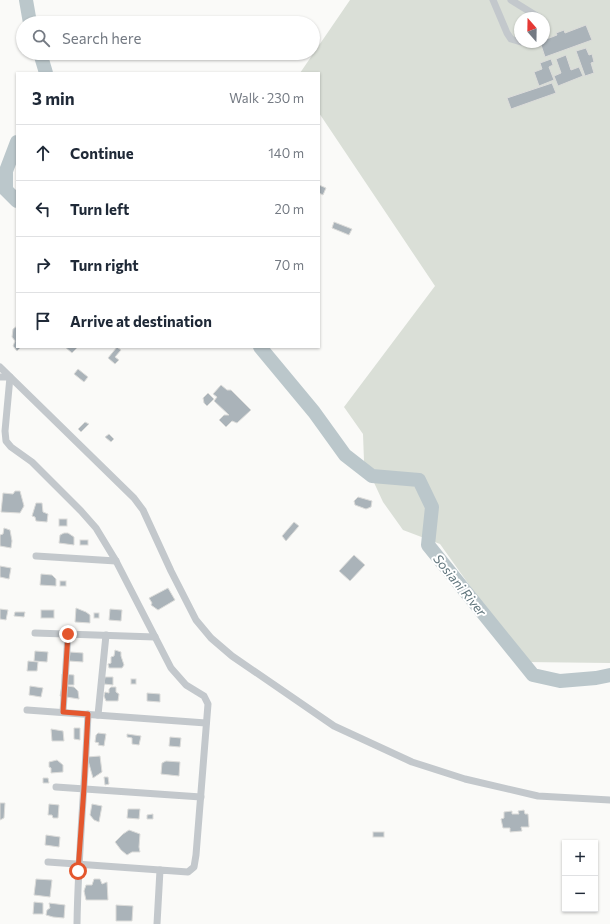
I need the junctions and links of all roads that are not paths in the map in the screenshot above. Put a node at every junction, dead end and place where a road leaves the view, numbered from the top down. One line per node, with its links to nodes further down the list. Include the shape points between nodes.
1 (493, 0): 4 (street, via 507,33)
2 (511, 0): 3 (street)
3 (530, 12)
4 (514, 40)
5 (0, 367): 7 (street)
6 (0, 377): 7 (street)
7 (10, 377): 9 (street, via 6,441 32,462 81,511 96,528); 22 (street, via 134,498 143,510 196,620 210,638 232,656 334,726 412,762 465,779 538,796)
8 (36, 556): 9 (street)
9 (116, 561): 13 (street)
10 (35, 633): 11 (street)
11 (68, 634): 12 (street); 15 (street)
12 (106, 635): 13 (street); 17 (street)
13 (155, 637): 18 (street, via 172,668 186,685 204,696 208,704)
14 (27, 710): 15 (street)
15 (63, 712): 16 (street)
16 (88, 714): 17 (street); 20 (street)
17 (98, 715): 18 (street)
18 (206, 722): 21 (street)
19 (56, 787): 20 (street)
20 (84, 788): 21 (street); 24 (street)
21 (201, 797): 25 (street, via 194,867 184,872)
22 (610, 800)
23 (48, 862): 24 (street)
24 (78, 864): 25 (street); 26 (street)
25 (160, 870): 27 (street)
26 (77, 924)
27 (157, 924)

